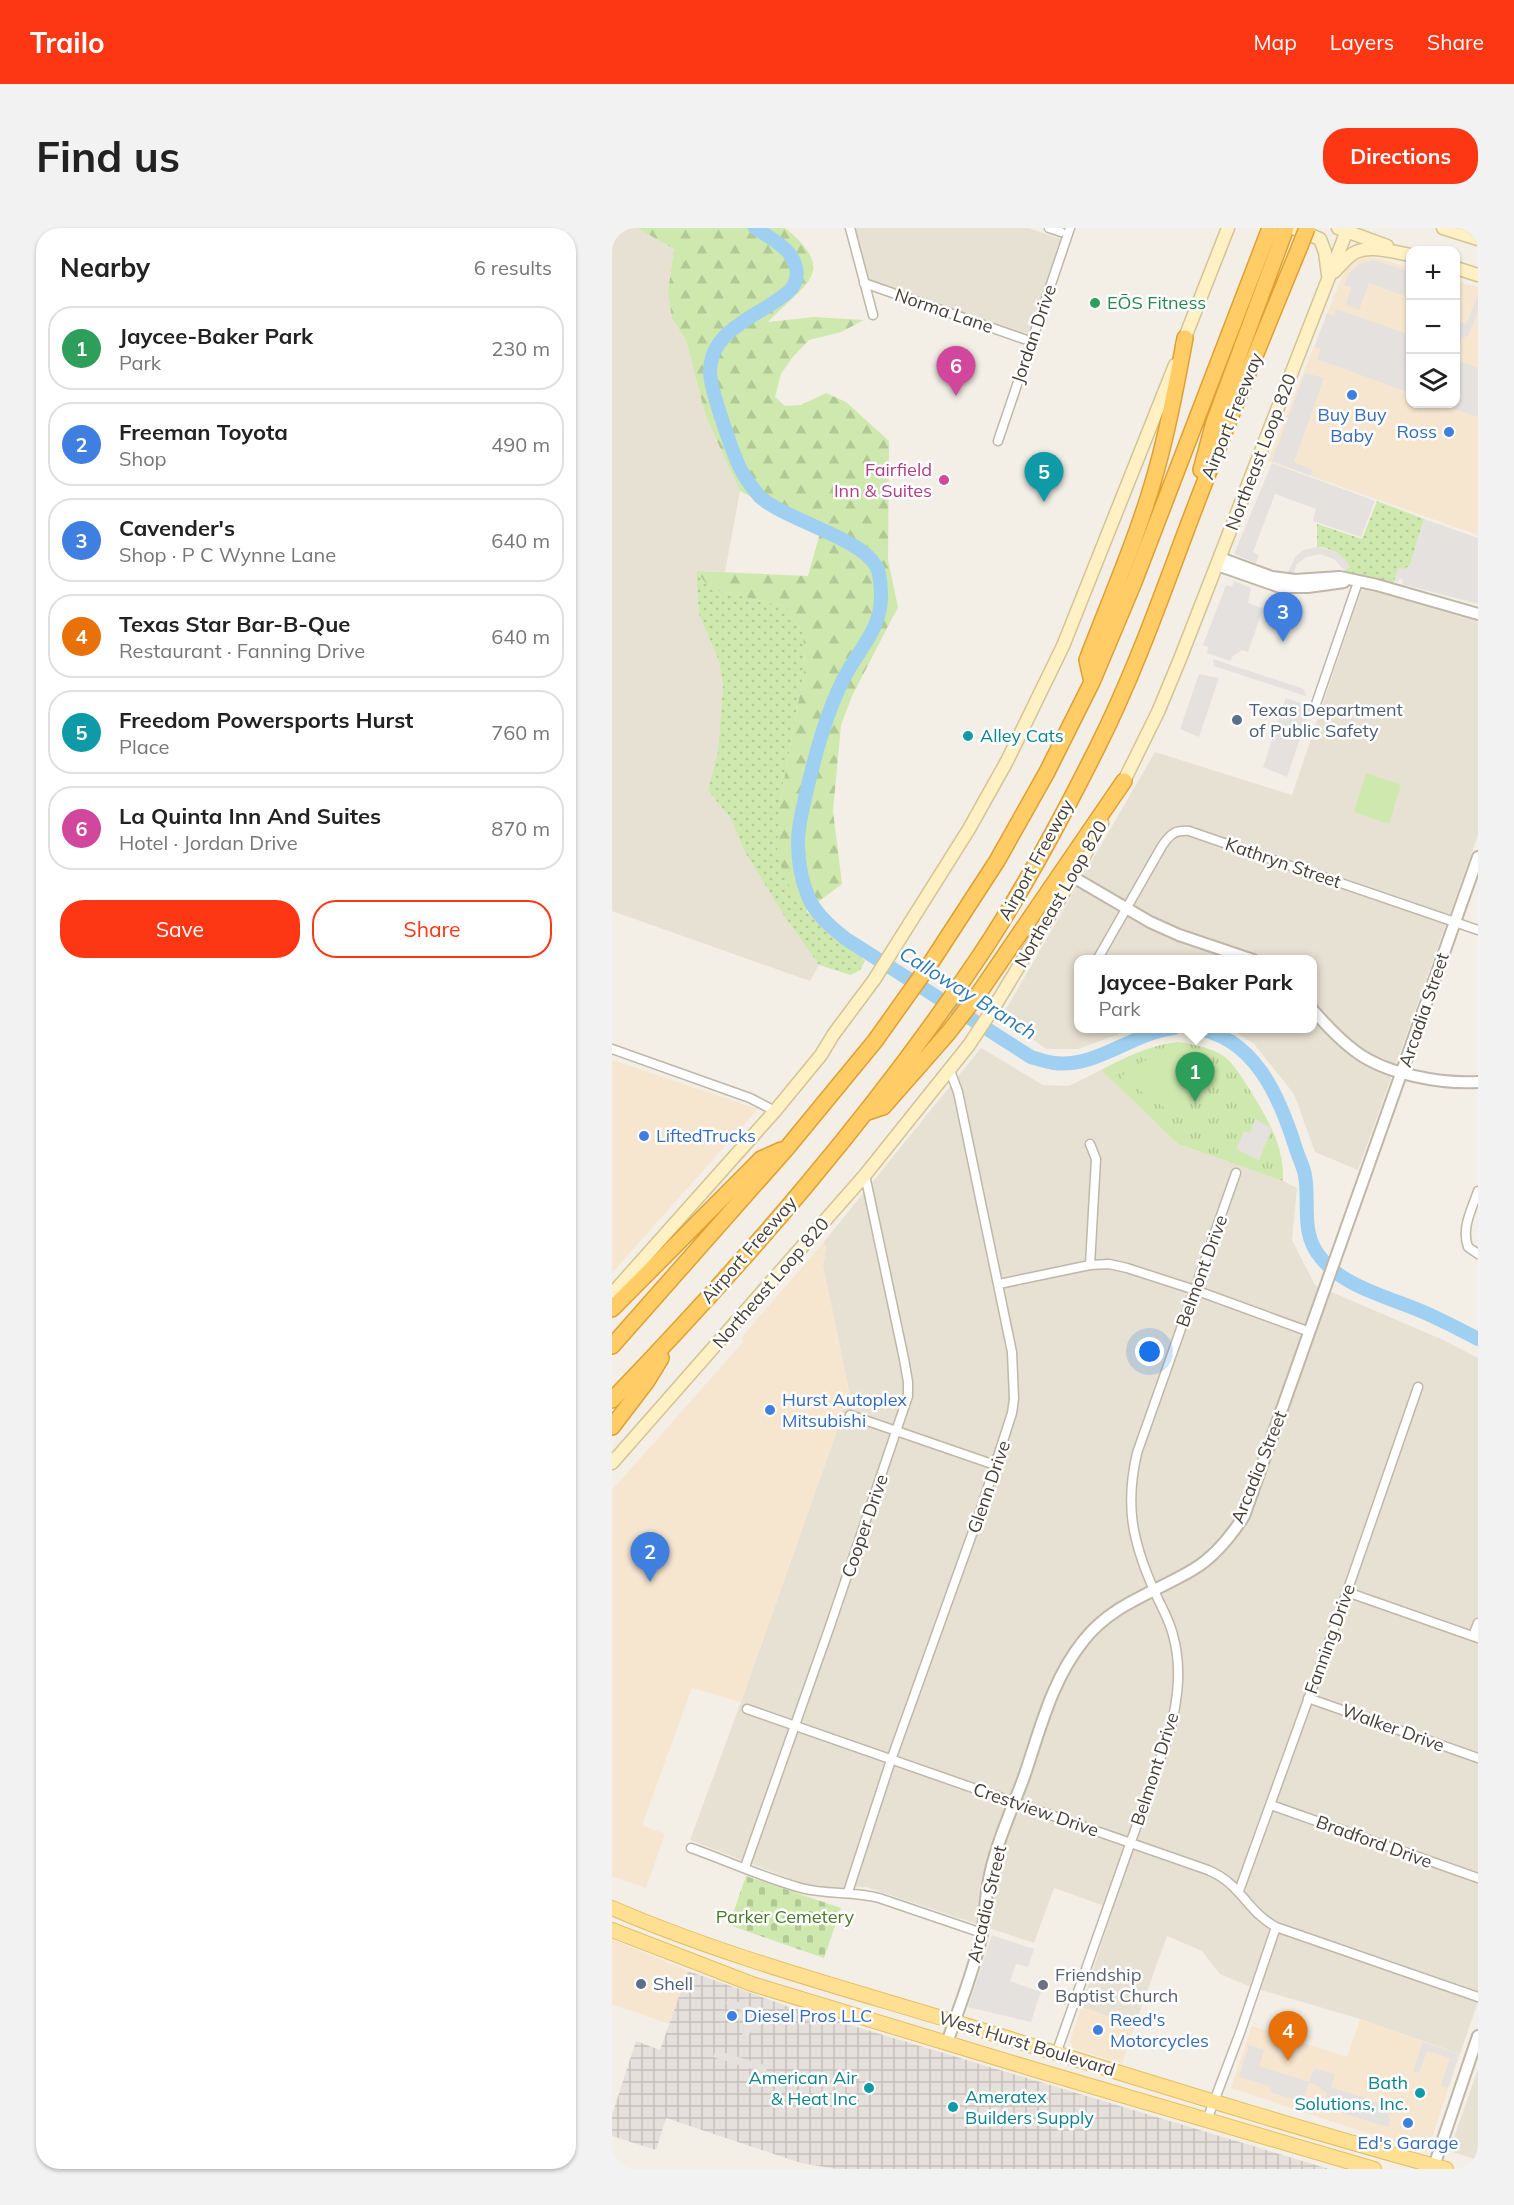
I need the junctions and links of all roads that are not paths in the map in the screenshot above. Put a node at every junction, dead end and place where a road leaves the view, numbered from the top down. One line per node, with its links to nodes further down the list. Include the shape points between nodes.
1 (850, 228): 17 (street)
2 (1049, 228): 9 (street)
3 (1070, 228): 21 (street, Jordan Drive)
4 (1293, 228): 16 (main road, via 1320,239)
5 (1307, 228): 22 (highway, Airport Freeway, bridge)
6 (1443, 228): 11 (main road)
7 (1227, 229): 19 (main road)
8 (1344, 229): 12 (main road); 16 (main road, Northeast Loop 820)
9 (1061, 232)
10 (1276, 233): 22 (highway, via 1214,422); 26 (highway, Airport Freeway)
11 (1478, 239)
12 (1406, 253)
13 (1406, 254): 16 (main road, via 1358,251)
14 (1460, 268): 15 (main road)
15 (1476, 270)
16 (1329, 276): 23 (main road, Northeast Loop 820)
17 (864, 283): 18 (street); 20 (street, Norma Lane)
18 (873, 315)
19 (1185, 338): 26 (highway, via 1173,402 1142,518 1087,660); 41 (main road, via 1106,541 1043,689 1007,761 874,980)
20 (1024, 339)
21 (998, 441)
22 (1186, 531): 42 (highway, Airport Freeway, via 1148,633 1100,743 1063,814 1004,918 961,983)
23 (1219, 562): 24 (street, via 1280,587); 28 (main road, Northeast Loop 820, via 1158,712)
24 (1354, 581): 25 (street); 27 (street)
25 (1478, 614)
26 (1092, 682): 44 (highway, Airport Freeway, via 997,861 875,1041)
27 (1316, 704)
28 (1124, 781): 30 (main road, Northeast Loop 820); 42 (highway, via 980,993 883,1107)
29 (1478, 856): 32 (street, Arcadia Street)
30 (1073, 877): 31 (street); 38 (main road, Northeast Loop 820, via 996,1004)
31 (1126, 908): 32 (street, Kathryn Street, via 1169,836 1189,831); 34 (street, Kathryn Street); 35 (street, via 1179,935)
32 (1455, 922): 33 (street, Kathryn Street); 39 (street, Arcadia Street)
33 (1478, 930)
34 (1100, 955)
35 (1238, 955)
36 (1317, 1014): 39 (street, via 1355,1052)
37 (612, 1049): 41 (street, via 750,1098)
38 (949, 1068): 46 (main road, Northeast Loop 820); 50 (street, Glenn Drive)
39 (1402, 1073): 40 (street); 54 (street, Arcadia Street)
40 (1478, 1082)
41 (775, 1111): 52 (main road)
42 (865, 1113): 55 (highway, Airport Freeway)
43 (1090, 1144): 49 (street, via 1096,1159)
44 (787, 1148): 53 (highway, via 760,1159); 56 (highway, Airport Freeway)
45 (1236, 1173): 51 (street, Belmont Drive)
46 (865, 1175): 61 (street, Cooper Drive, via 908,1382); 62 (main road, Northeast Loop 820)
47 (1478, 1191): 48 (street, via 1466,1225 1466,1243)
48 (1478, 1254)
49 (1090, 1265): 50 (street); 51 (street, via 1127,1268)
50 (999, 1284): 63 (street, Glenn Drive, via 1012,1352 1014,1399)
51 (1195, 1290): 54 (street); 64 (street, Belmont Drive, via 1132,1473 1134,1537)
52 (612, 1294)
53 (612, 1309)
54 (1310, 1332): 64 (street, Arcadia Street, via 1244,1516 1225,1542 1202,1563)
55 (675, 1334): 58 (highway, Airport Freeway); 60 (highway, via 647,1381)
56 (612, 1346)
57 (1418, 1387): 65 (street, Fanning Drive)
58 (612, 1400)
59 (850, 1415): 61 (street)
60 (612, 1427)
61 (898, 1430): 63 (street); 70 (street, Cooper Drive)
62 (612, 1463)
63 (995, 1465): 72 (street, Glenn Drive)
64 (1154, 1590): 73 (street, Arcadia Street, via 1100,1622 1070,1658 1048,1704); 75 (street, Belmont Drive, via 1173,1634 1178,1689 1170,1731)
65 (1347, 1592): 67 (street); 68 (street, Fanning Drive)
66 (1478, 1623): 67 (street)
67 (1475, 1637)
68 (1308, 1698): 71 (street, Walker Drive); 74 (street, Fanning Drive)
69 (747, 1709): 70 (street, Crestview Drive)
70 (794, 1726): 72 (street, Crestview Drive); 77 (street, Cooper Drive)
71 (1478, 1758)
72 (891, 1760): 73 (street, Crestview Drive); 80 (street, Glenn Drive)
73 (1014, 1802): 75 (street, Crestview Drive); 84 (street, Arcadia Street, via 992,1867)
74 (1271, 1805): 78 (street, Bradford Drive); 79 (street, Fanning Drive)
75 (1130, 1844): 79 (street, Crestview Drive, via 1216,1874); 89 (street, Belmont Drive)
76 (692, 1848): 77 (street)
77 (745, 1868): 80 (street, via 802,1888)
78 (1478, 1878)
79 (1239, 1891): 82 (street, Crestview Drive, via 1258,1916)
80 (848, 1892): 84 (street, via 879,1898)
81 (612, 1908): 86 (main road, West Hurst Boulevard, via 744,1958)
82 (1276, 1927): 85 (street, Crestview Drive); 91 (street)
83 (612, 1930): 88 (main road, West Hurst Boulevard, via 752,1984)
84 (982, 1933): 86 (street, Arcadia Street)
85 (1478, 1997)
86 (954, 2022): 88 (street, Arcadia Street); 89 (main road, West Hurst Boulevard)
87 (1478, 2036): 90 (street)
88 (946, 2043): 92 (main road, West Hurst Boulevard)
89 (1056, 2054): 91 (main road, West Hurst Boulevard)
90 (1475, 2054): 93 (street)
91 (1215, 2102): 92 (street); 93 (main road, West Hurst Boulevard)
92 (1207, 2120): 94 (main road, West Hurst Boulevard)
93 (1437, 2168)
94 (1374, 2169)

